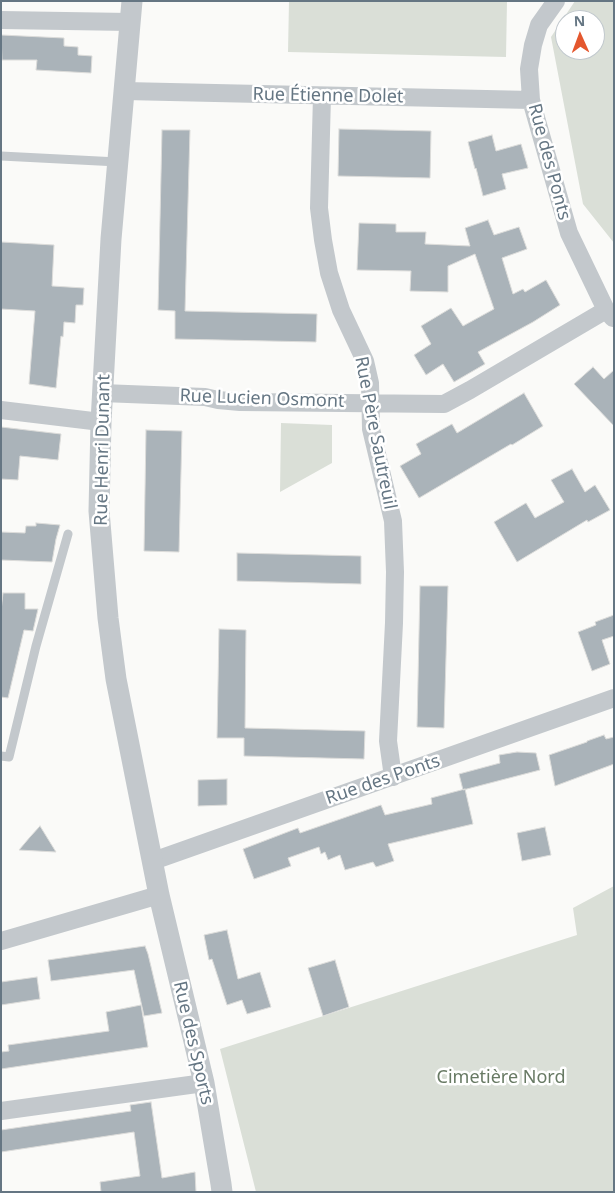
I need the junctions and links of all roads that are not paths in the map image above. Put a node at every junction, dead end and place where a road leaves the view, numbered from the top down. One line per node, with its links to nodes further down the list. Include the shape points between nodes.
1 (556, 1): 6 (street, Rue des Ponts, via 539,25 532,45 529,69)
2 (131, 11): 3 (street); 4 (street, Rue Henri Dunant)
3 (1, 20)
4 (125, 91): 5 (street, Rue Étienne Dolet); 8 (street, Rue Henri Dunant)
5 (322, 96): 6 (street, Rue Étienne Dolet); 11 (street, Rue Père Sautreuil, via 319,208 323,240 341,310 365,361 370,383)
6 (531, 100): 9 (street, Rue des Ponts, via 568,234)
7 (1, 156): 8 (lane)
8 (118, 162): 10 (street, Rue Henri Dunant)
9 (610, 314): 11 (street, Rue Lucien Osmont, via 444,404)
10 (102, 393): 11 (street, Rue Lucien Osmont, via 205,397 240,402); 13 (street, Rue Henri Dunant)
11 (369, 403): 17 (street, Rue Père Sautreuil, via 371,429 392,521 395,572 388,740)
12 (1, 410): 13 (street)
13 (100, 422): 18 (street, Rue Henri Dunant, via 99,512 112,652)
14 (68, 534): 16 (lane, via 8,757)
15 (614, 698): 17 (street, Rue des Ponts)
16 (1, 756)
17 (393, 776): 18 (street, Rue des Ponts)
18 (153, 861): 19 (street, Rue Henri Dunant)
19 (159, 895): 20 (street); 21 (street, Rue des Sports)
20 (1, 941)
21 (204, 1083): 22 (street); 23 (street, Rue des Sports)
22 (1, 1111)
23 (222, 1192)

